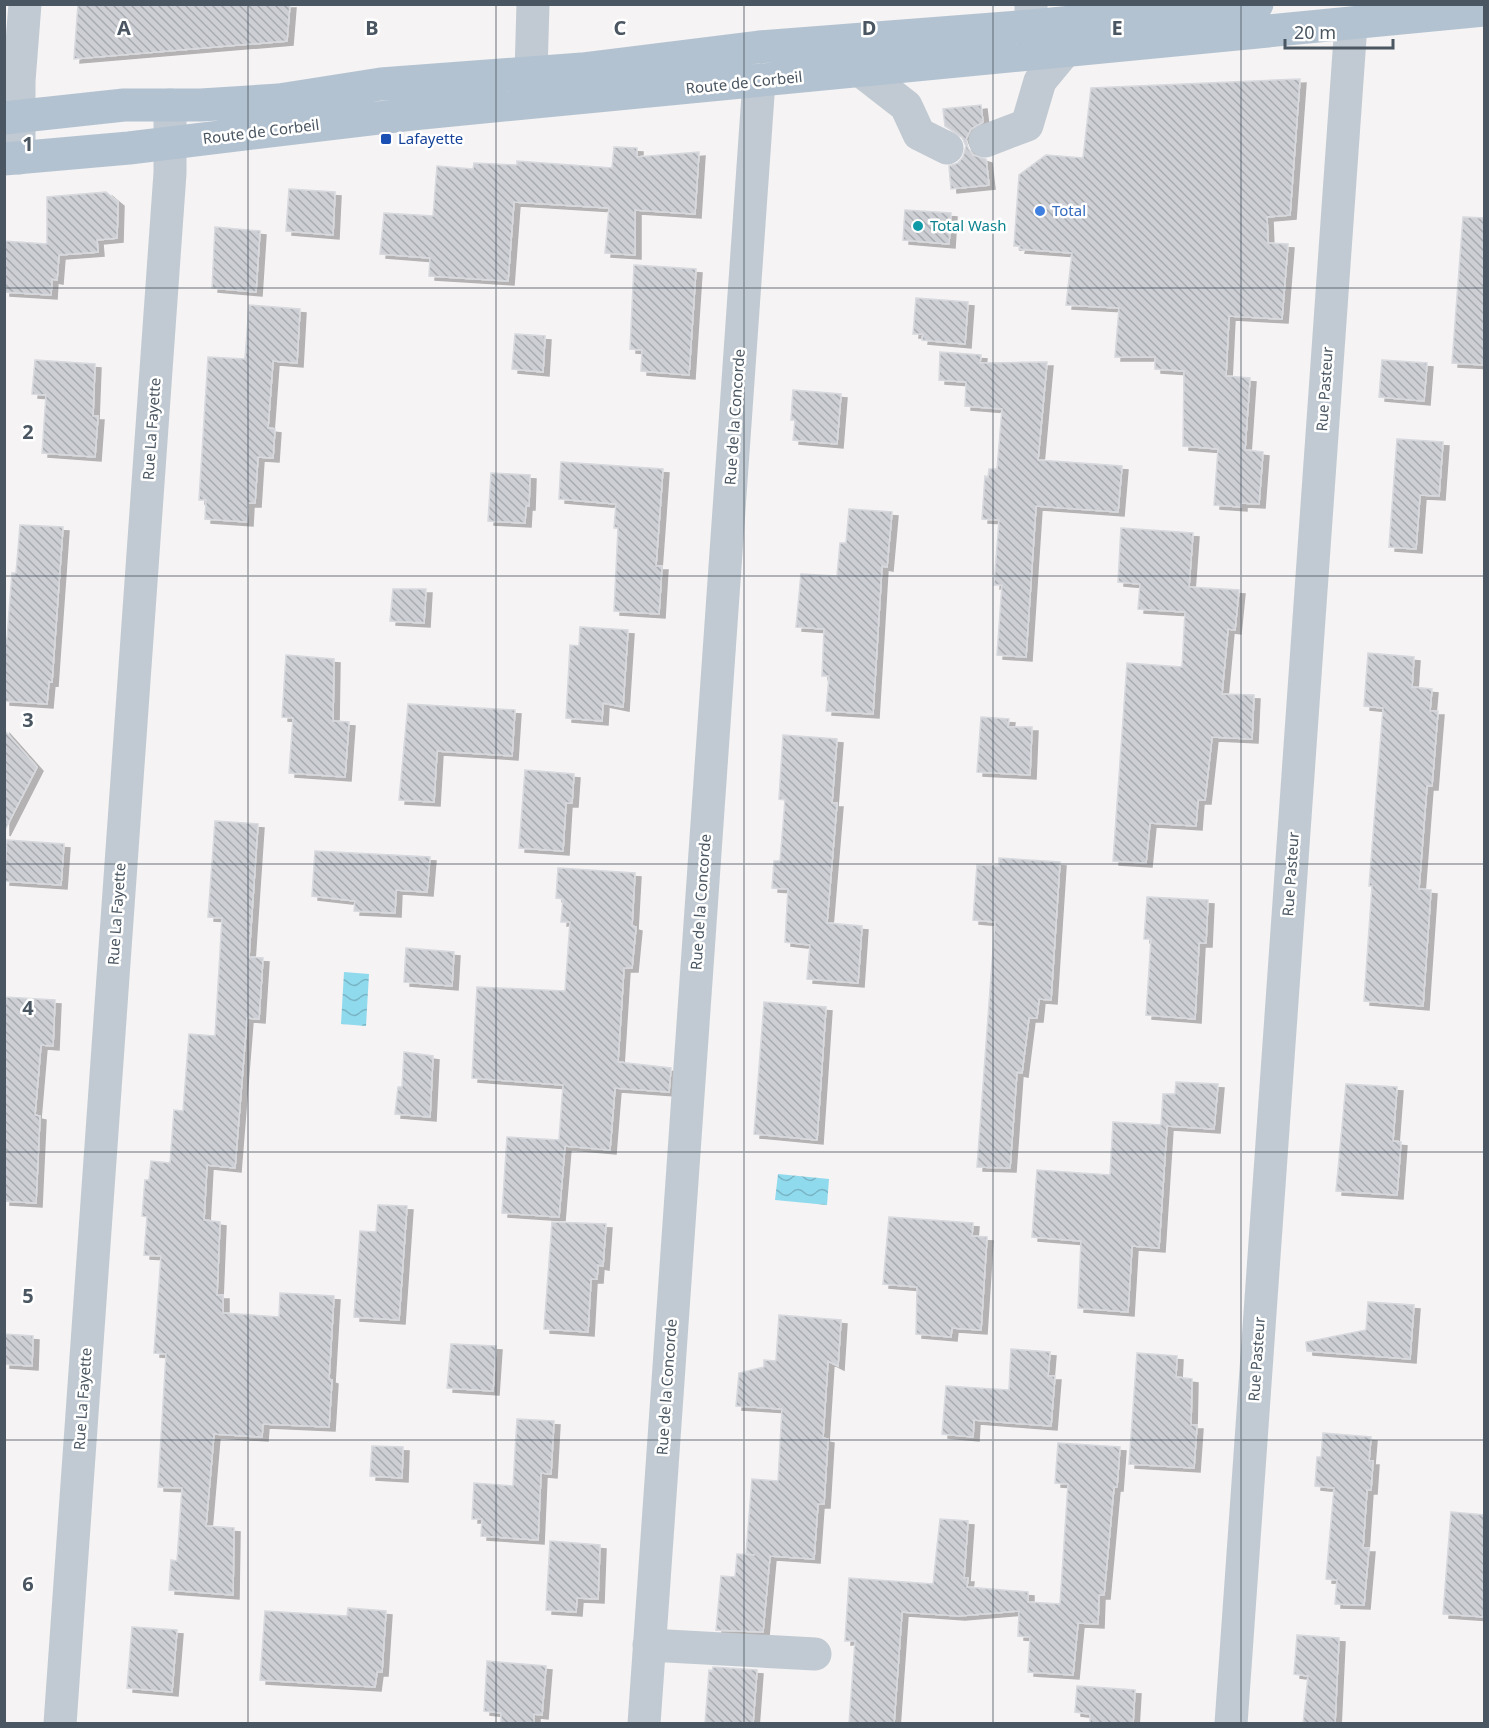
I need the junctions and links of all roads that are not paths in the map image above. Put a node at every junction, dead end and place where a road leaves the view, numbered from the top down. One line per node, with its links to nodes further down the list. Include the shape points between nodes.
1 (25, 4): 12 (street)
2 (533, 4): 9 (street)
3 (1257, 4): 5 (main road, Route de Corbeil)
4 (1485, 10): 6 (main road, Route de Corbeil)
5 (1031, 15): 9 (main road, Route de Corbeil)
6 (1351, 24): 7 (main road, Route de Corbeil); 21 (street, Rue Pasteur)
7 (1064, 52): 8 (main road, Route de Corbeil); 13 (street, via 1040,81 1027,125)
8 (861, 71): 10 (main road, Route de Corbeil); 15 (street, via 906,106 919,134)
9 (531, 73): 11 (main road, Route de Corbeil, via 381,84 279,100)
10 (759, 81): 14 (main road, Route de Corbeil, via 412,114); 17 (street, Rue de la Concorde)
11 (170, 105): 12 (main road, Route de Corbeil, via 124,105); 14 (street, Rue La Fayette)
12 (11, 118): 16 (street)
13 (985, 141)
14 (170, 143): 16 (main road, Route de Corbeil); 19 (street, Rue La Fayette)
15 (947, 148)
16 (12, 158)
17 (649, 1645): 18 (street); 20 (street, Rue de la Concorde)
18 (815, 1654)
19 (60, 1724)
20 (644, 1724)
21 (1231, 1724)

